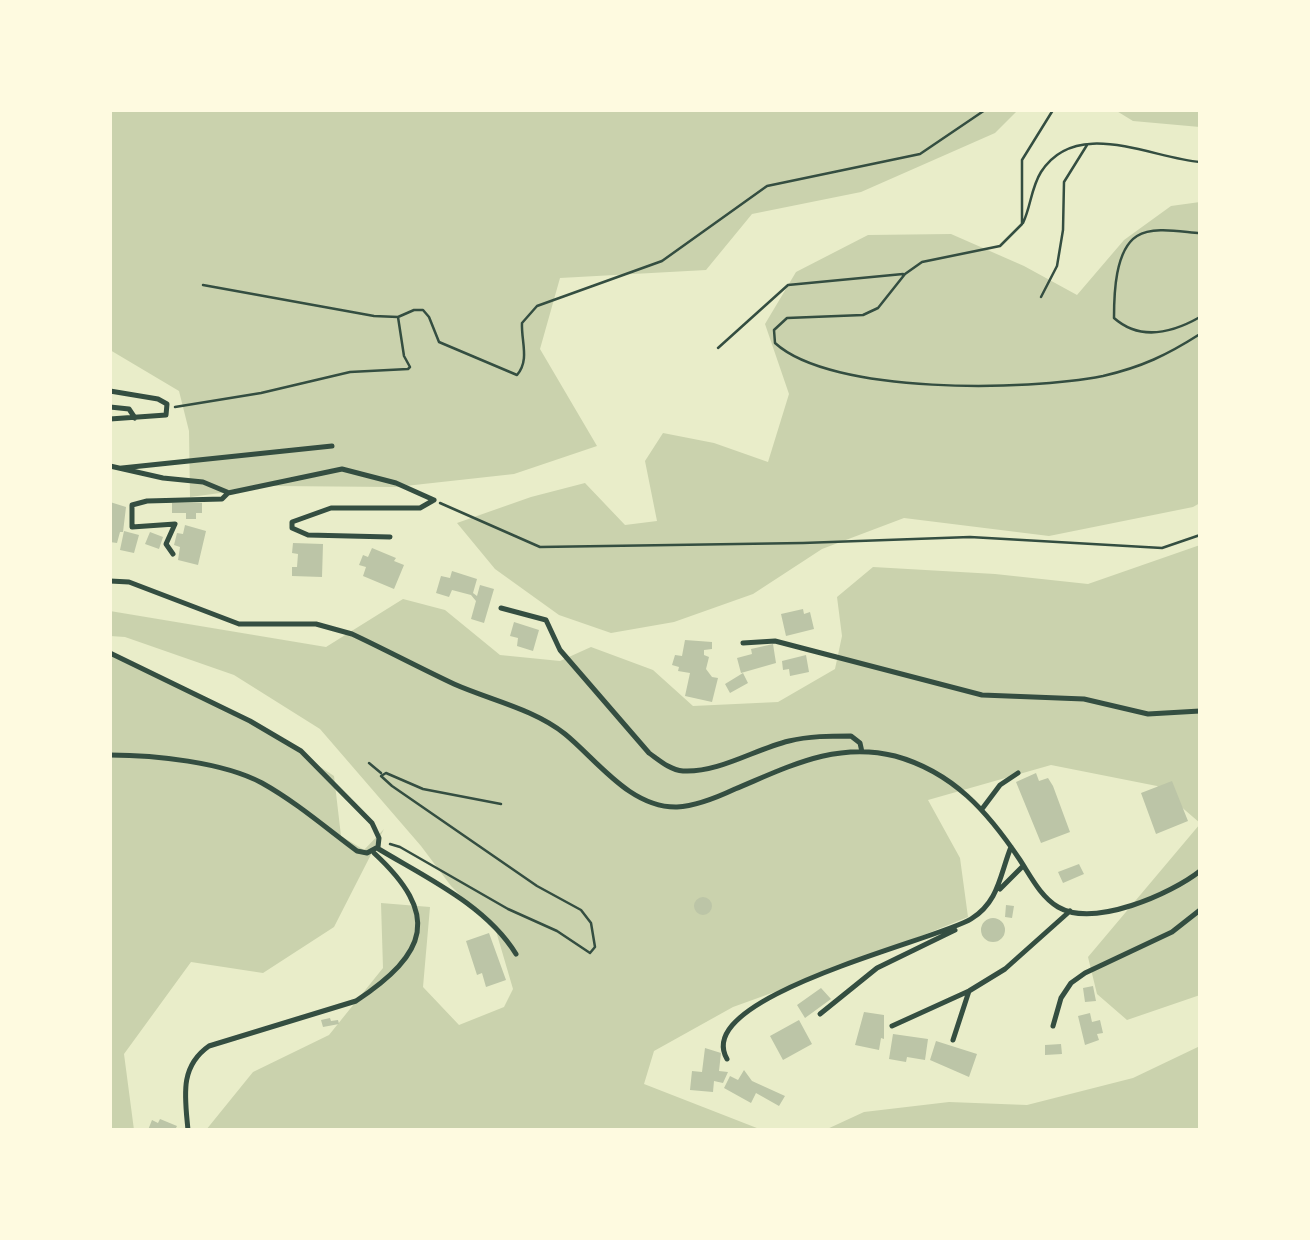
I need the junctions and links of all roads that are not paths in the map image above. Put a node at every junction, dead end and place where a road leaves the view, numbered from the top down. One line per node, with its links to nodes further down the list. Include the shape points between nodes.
1 (110, 391): 3 (street, via 167,404 166,415)
2 (110, 407): 3 (street, via 129,409)
3 (135, 418): 4 (street)
4 (110, 419)
5 (332, 446): 7 (street)
6 (110, 466): 7 (street)
7 (122, 468): 8 (street)
8 (228, 493): 9 (street, via 342,469 434,500 420,508 332,508 292,522 308,536); 10 (street, via 222,499 132,505 132,527 175,524 166,544)
9 (390, 537)
10 (174, 554)
11 (110, 580): 16 (street, via 239,624 316,624 352,634 552,726 628,790 656,804 711,800 810,756)
12 (501, 608): 16 (street, via 546,620 560,650 667,766 702,768 812,737 851,736)
13 (743, 643): 15 (street, via 775,640 982,695 1084,699 1148,714)
14 (110, 653): 20 (street, via 300,751 372,823)
15 (1200, 711)
16 (862, 752): 19 (street, via 934,771)
17 (110, 756): 20 (street, via 150,756 258,781 358,851)
18 (1018, 773): 19 (street)
19 (982, 809): 21 (street)
20 (376, 847): 28 (street, via 465,902); 35 (street, via 419,914 408,955 356,1001 198,1053 185,1077)
21 (1011, 847): 22 (street); 24 (street)
22 (1023, 866): 24 (street); 26 (street, via 1046,898)
23 (1200, 872): 26 (street, via 1137,904)
24 (998, 891): 27 (street)
25 (1200, 910): 32 (street, via 1172,932 1071,983)
26 (1070, 911): 29 (street)
27 (974, 918): 30 (street, via 877,968); 34 (street, via 796,984 725,1035)
28 (516, 954)
29 (969, 991): 31 (street); 33 (street)
30 (820, 1014)
31 (892, 1026)
32 (1054, 1026)
33 (954, 1040)
34 (728, 1060)
35 (188, 1130)

